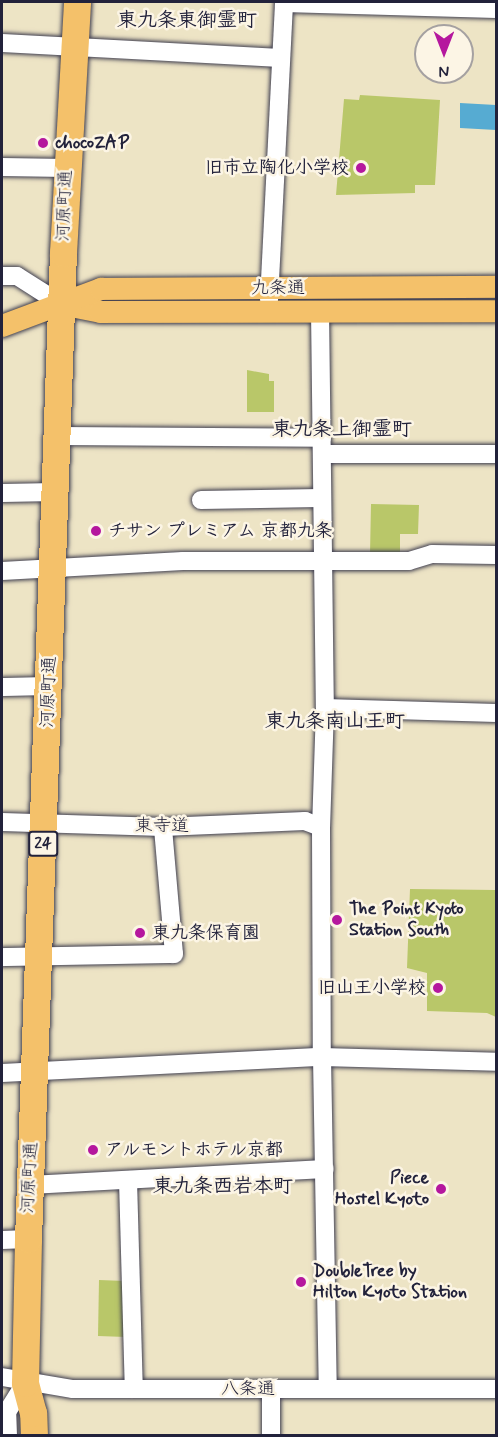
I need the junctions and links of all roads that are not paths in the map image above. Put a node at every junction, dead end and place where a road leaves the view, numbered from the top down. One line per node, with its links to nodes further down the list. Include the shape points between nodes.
1 (77, 2): 5 (highway, 河原町通 / 24)
2 (284, 2): 3 (street); 6 (street)
3 (496, 9)
4 (2, 43): 5 (street)
5 (75, 46): 6 (street); 8 (highway, 河原町通 / 24)
6 (281, 58): 11 (street)
7 (2, 167): 8 (street)
8 (67, 168): 12 (highway, 河原町通 / 24)
9 (2, 276): 12 (street, via 16,276)
10 (496, 287): 11 (main road, 九条通)
11 (269, 299): 12 (main road, 九条通, via 101,289); 13 (main road, 九条通)
12 (61, 304): 15 (main road, 九条通); 16 (highway, 河原町通 / 24)
13 (320, 310): 14 (main road, 九条通); 17 (street)
14 (496, 311)
15 (2, 326)
16 (59, 436): 17 (street); 19 (highway, 河原町通 / 24)
17 (322, 446): 18 (street); 21 (street)
18 (496, 454)
19 (56, 492): 20 (street); 25 (highway, 河原町通 / 24)
20 (2, 493)
21 (320, 498): 22 (street); 24 (street)
22 (201, 500)
23 (496, 555): 24 (street)
24 (323, 560): 25 (street, via 183,561); 29 (street)
25 (53, 568): 26 (street); 27 (highway, 河原町通 / 24)
26 (2, 571)
27 (50, 686): 28 (street); 31 (highway, 河原町通 / 24)
28 (2, 687)
29 (325, 708): 30 (street); 34 (street)
30 (496, 712)
31 (44, 821): 32 (street, 東寺道); 33 (street, 東寺道); 35 (highway, 河原町通 / 24)
32 (2, 822)
33 (163, 827): 34 (street, 東寺道, via 240,821 305,821); 35 (street, via 174,954)
34 (321, 827): 37 (street)
35 (40, 955): 36 (street); 40 (highway, 河原町通 / 24)
36 (2, 957)
37 (322, 1057): 38 (street); 40 (street); 41 (street)
38 (496, 1062)
39 (2, 1072): 40 (street)
40 (35, 1072): 43 (highway, 河原町通 / 24)
41 (325, 1169): 42 (street); 48 (street)
42 (128, 1180): 43 (street); 46 (street)
43 (30, 1185): 44 (highway, 河原町通 / 24)
44 (14, 1239): 45 (highway, 河原町通 / 24)
45 (13, 1380): 46 (street, 八条通, via 61,1389); 50 (street, via 7,1412); 51 (highway, 河原町通 / 24); 52 (highway, 河原町通 / 24, via 33,1413); 53 (street, via 47,1413)
46 (134, 1389): 47 (street, 八条通)
47 (271, 1389): 48 (street, 八条通); 54 (street)
48 (328, 1389): 49 (street, 八条通)
49 (496, 1389)
50 (8, 1436)
51 (17, 1436)
52 (34, 1436)
53 (47, 1436)
54 (271, 1436)

